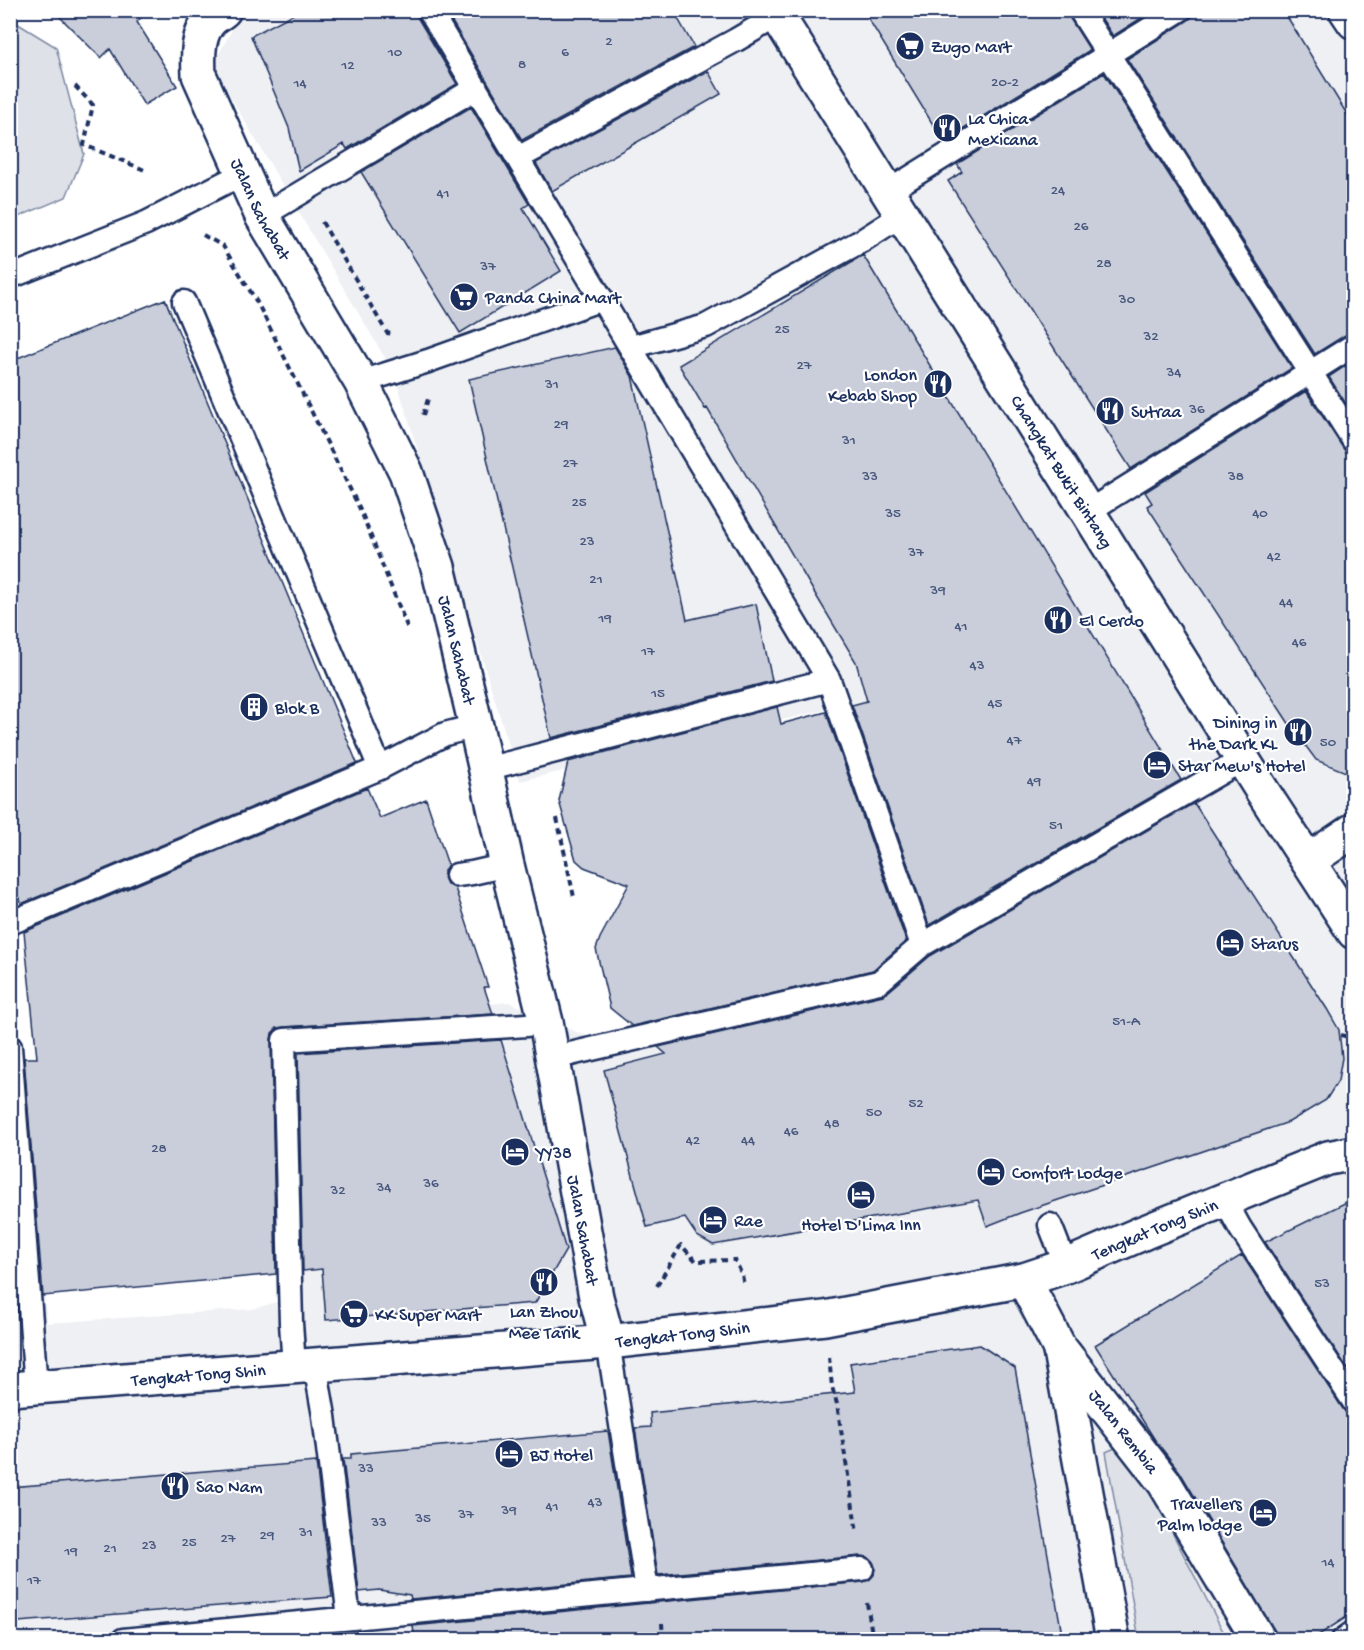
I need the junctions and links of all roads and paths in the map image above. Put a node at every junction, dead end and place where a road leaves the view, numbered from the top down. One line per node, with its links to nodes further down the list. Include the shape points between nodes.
1 (224, 10): 13 (street, Jalan Sahabat, via 212,19 202,35 199,75)
2 (429, 10): 10 (lane)
3 (1080, 10): 8 (lane)
4 (1180, 10): 8 (lane)
5 (1346, 10): 7 (street)
6 (776, 13): 11 (lane, via 726,45); 15 (street, Changkat Bukit Bintang)
7 (1353, 22)
8 (1108, 55): 15 (lane); 23 (lane)
9 (75, 86): 12 (path, via 93,105 84,145)
10 (476, 88): 11 (lane); 14 (lane)
11 (518, 158): 18 (lane)
12 (147, 171)
13 (242, 174): 16 (street, Jalan Sahabat); 17 (lane, via 146,223)
14 (304, 191): 16 (lane); 20 (path, via 387,333)
15 (895, 204): 22 (lane, via 863,240 706,326); 26 (street, Changkat Bukit Bintang)
16 (262, 216): 24 (street, Jalan Sahabat)
17 (10, 277)
18 (602, 299): 22 (lane); 24 (lane)
19 (184, 302): 30 (lane)
20 (397, 335)
21 (1353, 345): 23 (lane)
22 (630, 347): 27 (lane)
23 (1310, 373): 25 (lane); 26 (lane)
24 (361, 382): 28 (street, Jalan Sahabat, via 406,472 431,546)
25 (1353, 441)
26 (1087, 512): 29 (street, Changkat Bukit Bintang)
27 (829, 680): 31 (lane); 40 (lane)
28 (476, 726): 30 (lane, via 445,734); 31 (street, Jalan Sahabat)
29 (1244, 759): 34 (street, Changkat Bukit Bintang); 40 (lane)
30 (380, 768): 38 (lane)
31 (486, 769): 35 (street, Jalan Sahabat)
32 (557, 818): 37 (path)
33 (1353, 830): 34 (street)
34 (1308, 861): 39 (street, Changkat Bukit Bintang)
35 (507, 865): 36 (lane); 41 (street, Jalan Sahabat)
36 (457, 875)
37 (574, 897)
38 (10, 923)
39 (1353, 932)
40 (936, 943): 45 (lane, via 879,982)
41 (546, 1022): 45 (street, Jalan Sahabat); 57 (lane, via 284,1040 291,1323)
42 (1341, 1035): 43 (path)
43 (1348, 1037)
44 (10, 1047): 58 (lane)
45 (554, 1058): 55 (street, Jalan Sahabat, via 596,1297)
46 (1353, 1137): 47 (street, Tengkat Tong Shin)
47 (1341, 1156): 48 (street, Tengkat Tong Shin)
48 (1224, 1199): 50 (street, Tengkat Tong Shin); 59 (lane)
49 (1050, 1225): 50 (lane)
50 (1066, 1266): 51 (street, Tengkat Tong Shin)
51 (1024, 1280): 54 (street, Tengkat Tong Shin); 56 (street, Jalan Rembia)
52 (657, 1286): 53 (path, via 681,1245 696,1261 735,1260)
53 (744, 1287)
54 (825, 1318): 55 (street, Tengkat Tong Shin); 60 (path, via 832,1387)
55 (608, 1342): 57 (street, Tengkat Tong Shin); 61 (lane)
56 (1059, 1347): 66 (street, Jalan Rembia); 67 (street, Jalan Rembia, via 1164,1482)
57 (305, 1365): 58 (street, Tengkat Tong Shin); 62 (lane, via 324,1416)
58 (23, 1388)
59 (1353, 1402)
60 (862, 1569): 61 (lane); 65 (path)
61 (647, 1590): 62 (lane)
62 (349, 1618): 64 (lane)
63 (1353, 1632): 68 (lane)
64 (123, 1640)
65 (873, 1640)
66 (1113, 1640)
67 (1259, 1640)
68 (1343, 1640)

